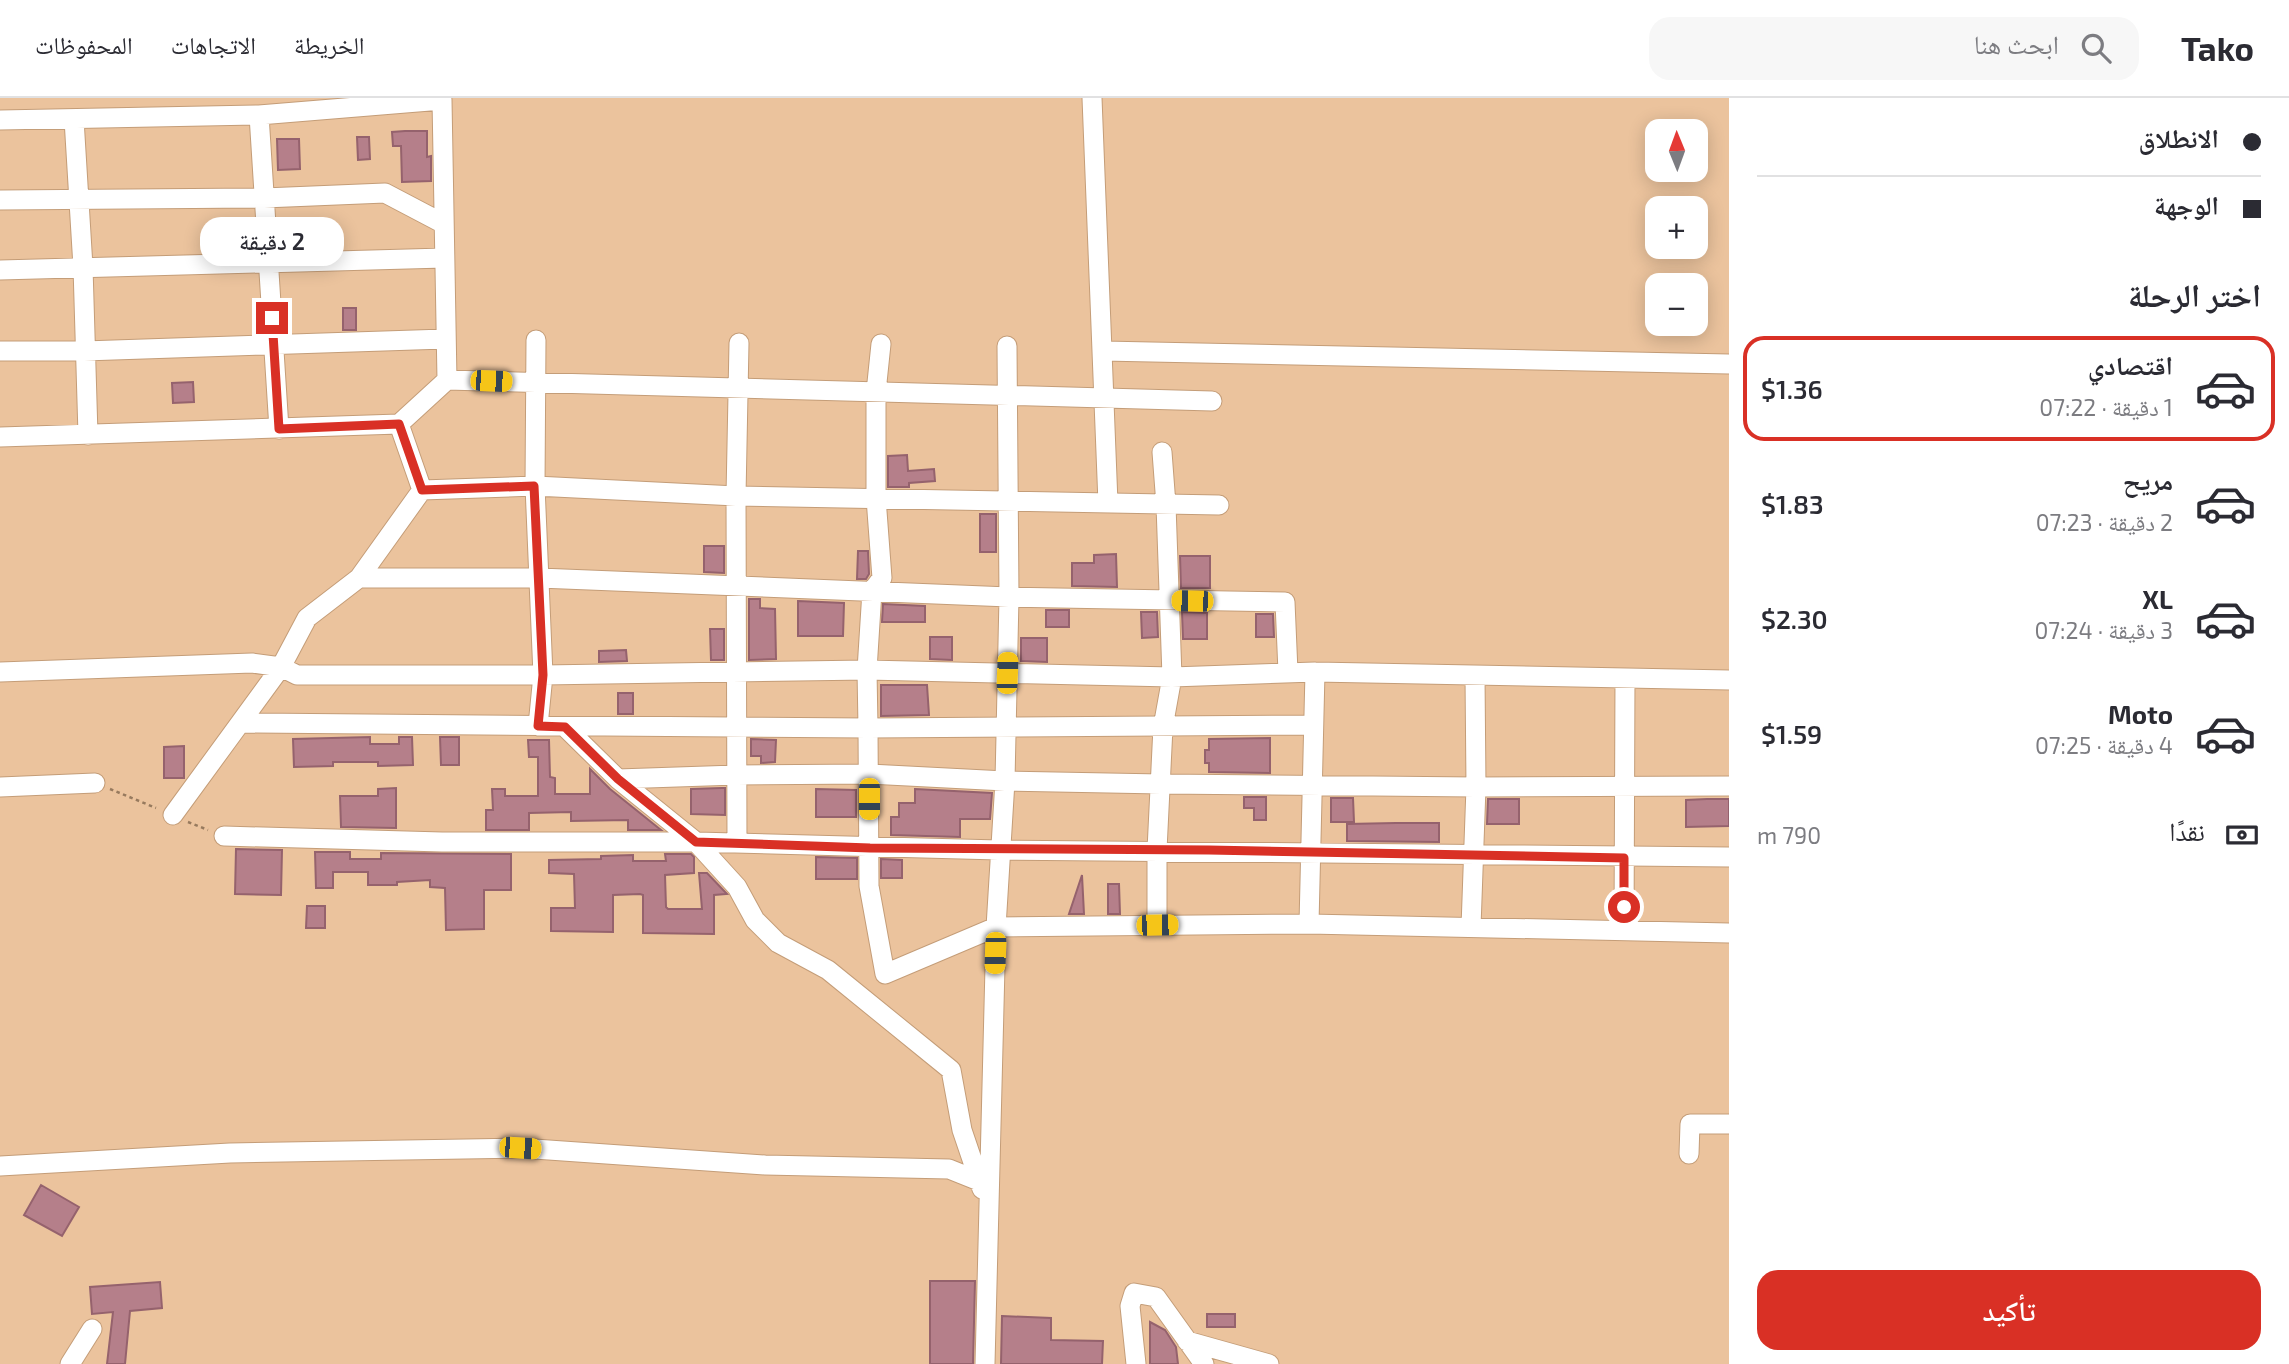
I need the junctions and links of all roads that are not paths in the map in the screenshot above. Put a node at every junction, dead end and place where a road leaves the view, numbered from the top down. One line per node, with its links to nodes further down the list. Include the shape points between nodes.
1 (1092, 98): 21 (street)
2 (259, 115): 3 (street); 6 (street); 8 (street, via 442,100)
3 (74, 119): 4 (street); 5 (street)
4 (0, 120)
5 (79, 198): 6 (street); 7 (street); 11 (street)
6 (264, 198): 8 (street, via 384,193); 10 (street)
7 (0, 200)
8 (444, 225): 9 (street)
9 (444, 258): 10 (street); 13 (street)
10 (268, 262): 11 (street); 17 (street)
11 (83, 267): 12 (street); 20 (street)
12 (0, 270)
13 (446, 339): 17 (street); 23 (street)
14 (536, 340): 24 (street)
15 (739, 343): 25 (street)
16 (881, 344): 26 (street)
17 (273, 345): 20 (street); 31 (street)
18 (1007, 346): 27 (street)
19 (0, 351): 20 (street)
20 (84, 351): 32 (street)
21 (1103, 351): 22 (street); 28 (street)
22 (1729, 364)
23 (447, 380): 24 (street); 30 (street)
24 (536, 382): 25 (street); 35 (street)
25 (738, 388): 26 (street); 37 (street)
26 (876, 392): 27 (street); 38 (street)
27 (1006, 396): 28 (street); 39 (street)
28 (1105, 398): 29 (street); 40 (street)
29 (1212, 401)
30 (399, 424): 31 (street); 36 (street)
31 (279, 429): 32 (street)
32 (88, 435): 33 (street)
33 (0, 437)
34 (1161, 452): 41 (street)
35 (534, 486): 36 (street); 37 (street); 44 (street)
36 (422, 490): 43 (street)
37 (736, 496): 38 (street); 45 (street)
38 (876, 498): 39 (street); 46 (street, via 882,578)
39 (1009, 499): 40 (street); 47 (street)
40 (1108, 503): 41 (street)
41 (1166, 505): 42 (street); 48 (street)
42 (1219, 505)
43 (359, 578): 44 (street); 49 (street, via 307,618)
44 (539, 578): 45 (street); 56 (street)
45 (737, 586): 46 (street); 51 (street)
46 (872, 591): 47 (street); 50 (street)
47 (1009, 597): 48 (street); 55 (street)
48 (1169, 600): 53 (street, via 1284,603); 58 (street)
49 (281, 667): 52 (street, via 252,663); 56 (street, via 297,675); 61 (street)
50 (867, 670): 51 (street); 55 (street); 68 (street)
51 (738, 671): 56 (street); 65 (street)
52 (0, 672)
53 (1288, 672): 54 (street); 58 (street)
54 (1315, 672): 57 (street); 62 (street)
55 (1007, 673): 58 (street); 66 (street)
56 (543, 675): 63 (street)
57 (1475, 676): 59 (street); 79 (street)
58 (1171, 677): 67 (street)
59 (1625, 678): 60 (street); 76 (street)
60 (1729, 680)
61 (240, 723): 63 (street); 80 (street)
62 (1313, 725): 67 (street); 75 (street)
63 (538, 726): 64 (street)
64 (565, 727): 65 (street); 71 (street)
65 (738, 727): 68 (street); 70 (street)
66 (1006, 727): 67 (street); 68 (street); 72 (street)
67 (1163, 727): 74 (street)
68 (867, 728): 69 (street)
69 (869, 774): 70 (street); 72 (street); 84 (street)
70 (736, 775): 71 (street); 83 (street)
71 (618, 779): 82 (street)
72 (1004, 781): 74 (street); 85 (street)
73 (94, 783): 78 (street)
74 (1161, 784): 75 (street); 86 (street)
75 (1312, 784): 79 (street); 87 (street)
76 (1625, 785): 77 (street); 79 (street); 90 (street)
77 (1729, 786)
78 (0, 787)
79 (1476, 787): 88 (street)
80 (173, 815)
81 (224, 836): 82 (street)
82 (696, 842): 83 (street); 100 (street, via 778,943 828,970 951,1070 962,1130)
83 (737, 843): 84 (street)
84 (870, 848): 85 (street); 94 (street, via 869,886 885,974)
85 (999, 850): 86 (street); 94 (street)
86 (1157, 850): 87 (street); 92 (street)
87 (1311, 852): 88 (street); 91 (street)
88 (1473, 854): 90 (street); 93 (street)
89 (1729, 857): 90 (street)
90 (1624, 858): 95 (street)
91 (1309, 924): 92 (street); 93 (street)
92 (1157, 925): 94 (street)
93 (1471, 926): 95 (street)
94 (996, 927): 101 (street)
95 (1624, 931): 96 (street)
96 (1729, 933)
97 (1729, 1124): 98 (street, via 1690,1124)
98 (1689, 1154)
99 (0, 1166): 100 (street, via 230,1153 520,1148 765,1165 949,1169)
100 (979, 1181): 101 (street)
101 (989, 1210): 105 (street)
102 (92, 1329): 104 (street)
103 (1187, 1341): 106 (street, via 1156,1297 1134,1293 1130,1306); 107 (street); 108 (street)
104 (70, 1364)
105 (985, 1364)
106 (1136, 1364)
107 (1204, 1364)
108 (1269, 1364)

